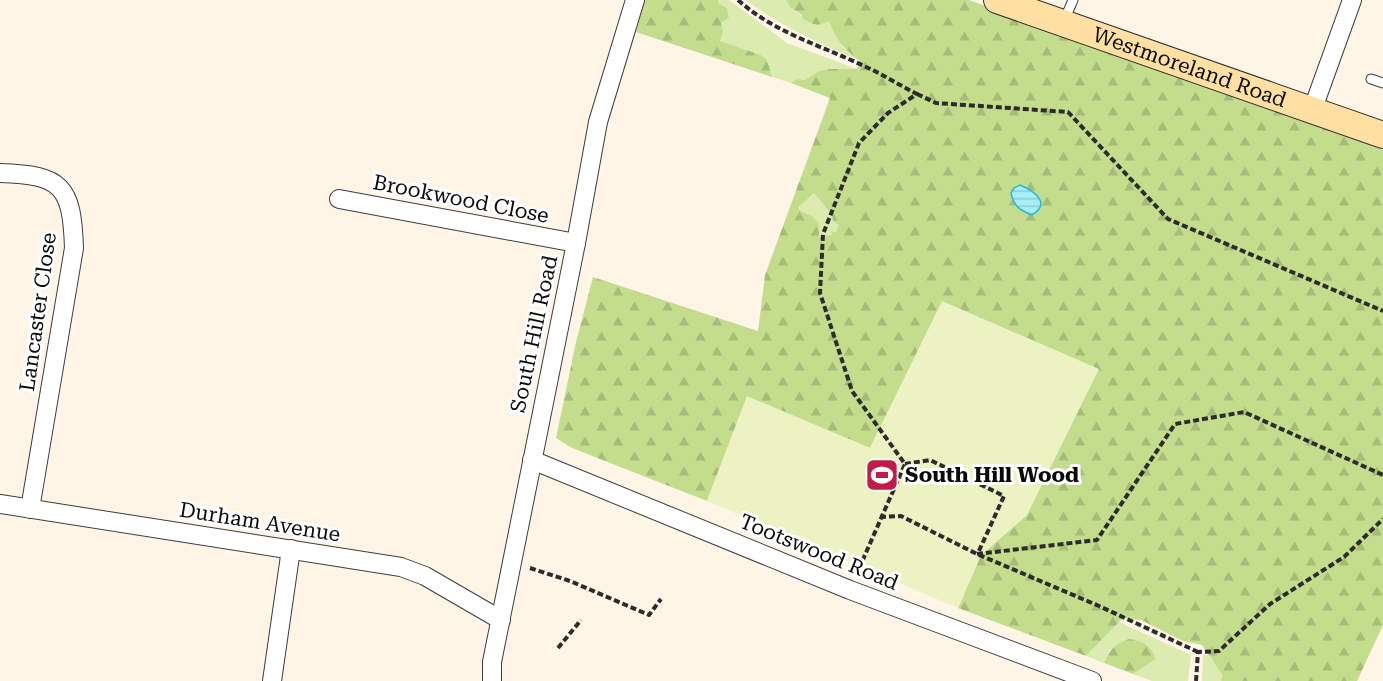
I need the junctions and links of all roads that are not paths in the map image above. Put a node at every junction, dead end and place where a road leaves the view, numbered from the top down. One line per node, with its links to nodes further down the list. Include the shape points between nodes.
1 (635, 0): 11 (street, South Hill Road, via 598,122)
2 (997, 0): 4 (main road, Westmoreland Road)
3 (1352, 0): 7 (street)
4 (1068, 12): 7 (main road, Westmoreland Road)
5 (1371, 79): 6 (lane)
6 (1383, 83)
7 (1312, 111): 8 (main road, Westmoreland Road)
8 (1383, 135)
9 (0, 173): 14 (street, Lancaster Close, via 32,174 52,181 66,196 74,229)
10 (339, 199): 11 (street, Brookwood Close)
11 (576, 243): 12 (street, South Hill Road)
12 (532, 460): 16 (street, South Hill Road); 19 (street, Tootswood Road, via 850,590)
13 (0, 504): 14 (street, Durham Avenue)
14 (30, 509): 15 (street, Durham Avenue)
15 (291, 549): 16 (street, Durham Avenue, via 414,571); 17 (street)
16 (501, 620): 18 (street, South Hill Road)
17 (272, 681)
18 (492, 681)
19 (1092, 681)

